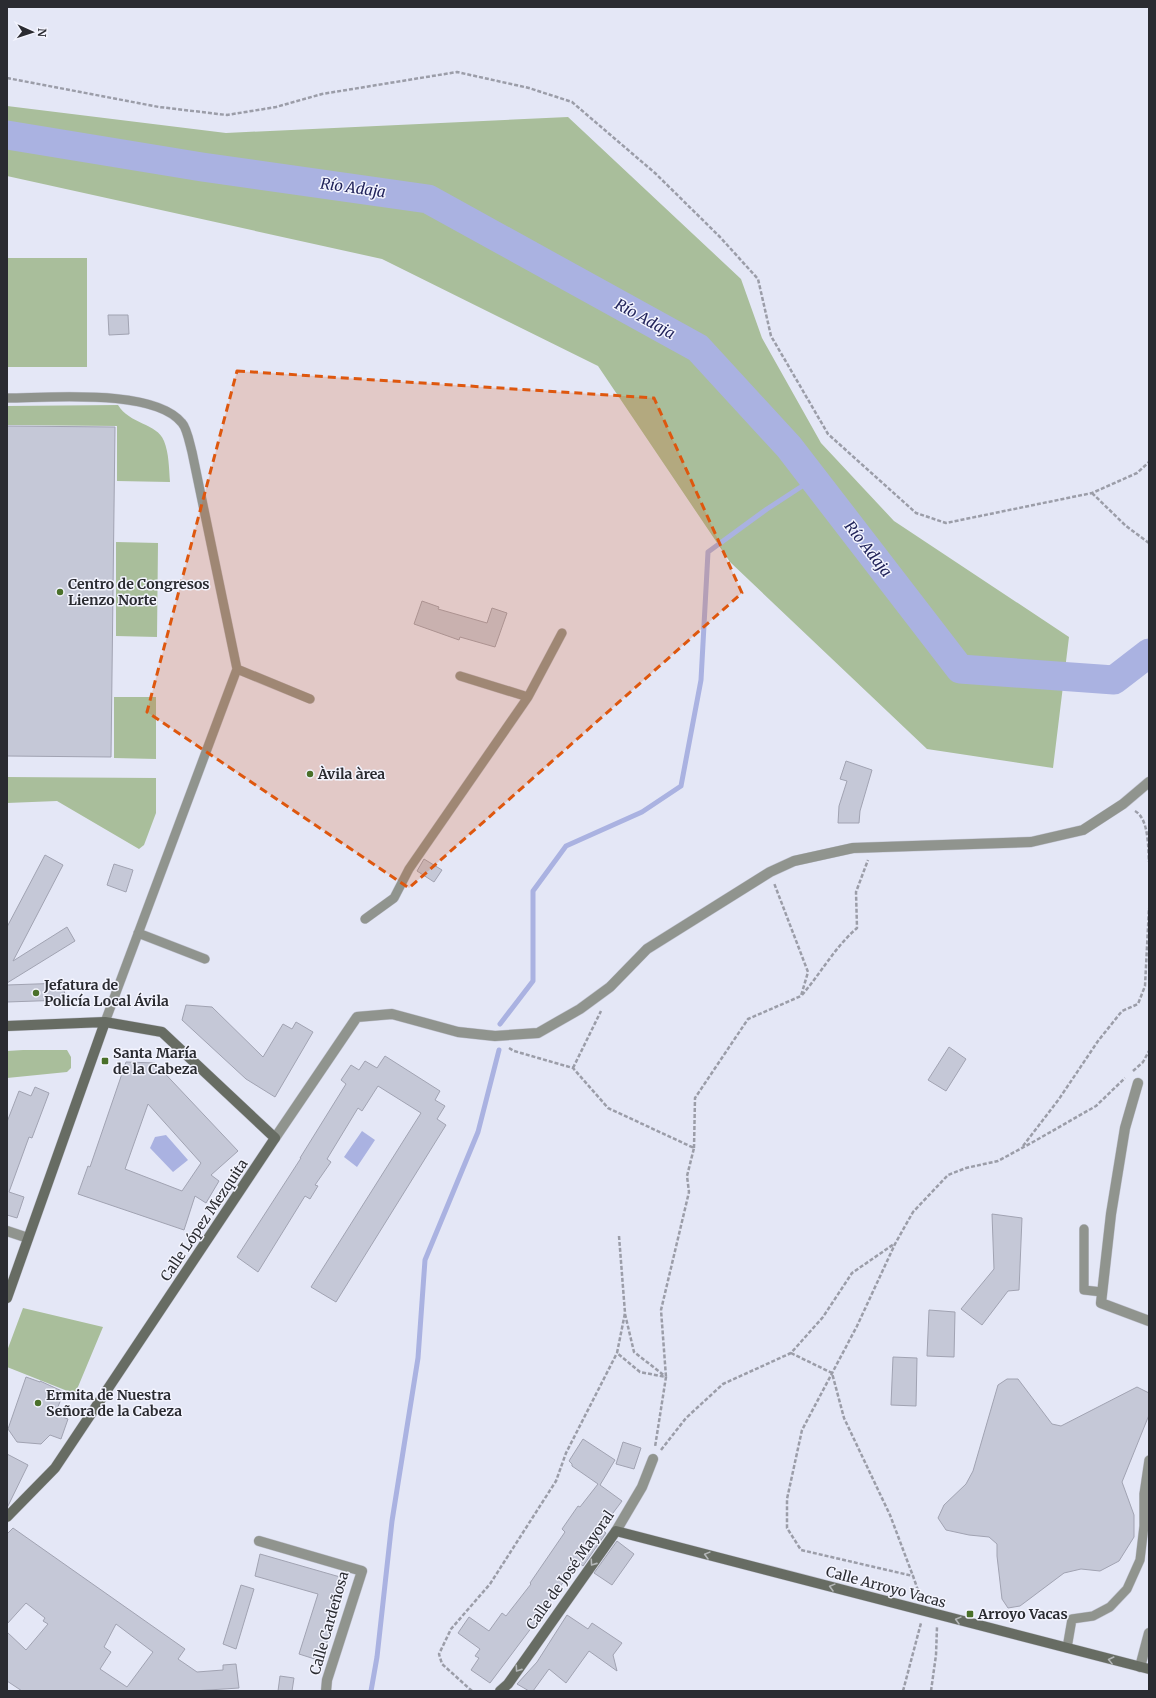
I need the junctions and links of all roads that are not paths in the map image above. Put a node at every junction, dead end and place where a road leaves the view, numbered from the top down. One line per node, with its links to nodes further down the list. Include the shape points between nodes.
1 (7, 398): 3 (lane, via 97,397 126,400 164,409 183,423 192,452)
2 (562, 632): 5 (lane)
3 (237, 669): 6 (lane); 9 (lane)
4 (460, 676): 5 (lane)
5 (528, 697): 8 (lane, via 409,869 394,898)
6 (310, 699)
7 (1149, 782): 14 (street, Calle López Mezquita, via 1123,804 1083,830 1031,842 853,848 794,861 770,872 647,949 610,987 580,1009 538,1033 495,1036 458,1032 392,1014 357,1017)
8 (365, 919)
9 (138, 933): 10 (lane); 11 (lane)
10 (205, 959)
11 (105, 1022): 12 (street); 14 (street, via 162,1032); 17 (street)
12 (7, 1026)
13 (1138, 1083): 18 (street, via 1122,1143)
14 (275, 1138): 23 (street, Calle López Mezquita, via 55,1468)
15 (1084, 1229): 18 (lane, via 1084,1290)
16 (7, 1231): 17 (street)
17 (28, 1238): 19 (street)
18 (1102, 1292): 20 (street, via 1101,1303)
19 (7, 1298)
20 (1149, 1321)
21 (653, 1459): 24 (street, Calle de José Mayoral, via 642,1487)
22 (1149, 1460): 27 (lane, via 1140,1560 1127,1589 1110,1607 1093,1616 1072,1619)
23 (7, 1517)
24 (616, 1531): 27 (street, Calle Arroyo Vacas, one-way to 24); 30 (street, Calle de José Mayoral, one-way to 30, via 508,1684)
25 (259, 1541): 29 (street, Calle Cardeñosa, via 362,1571 327,1680)
26 (1149, 1633): 28 (street)
27 (1067, 1648): 28 (street, Calle Arroyo Vacas, one-way to 27)
28 (1144, 1668)
29 (326, 1691)
30 (500, 1691)

